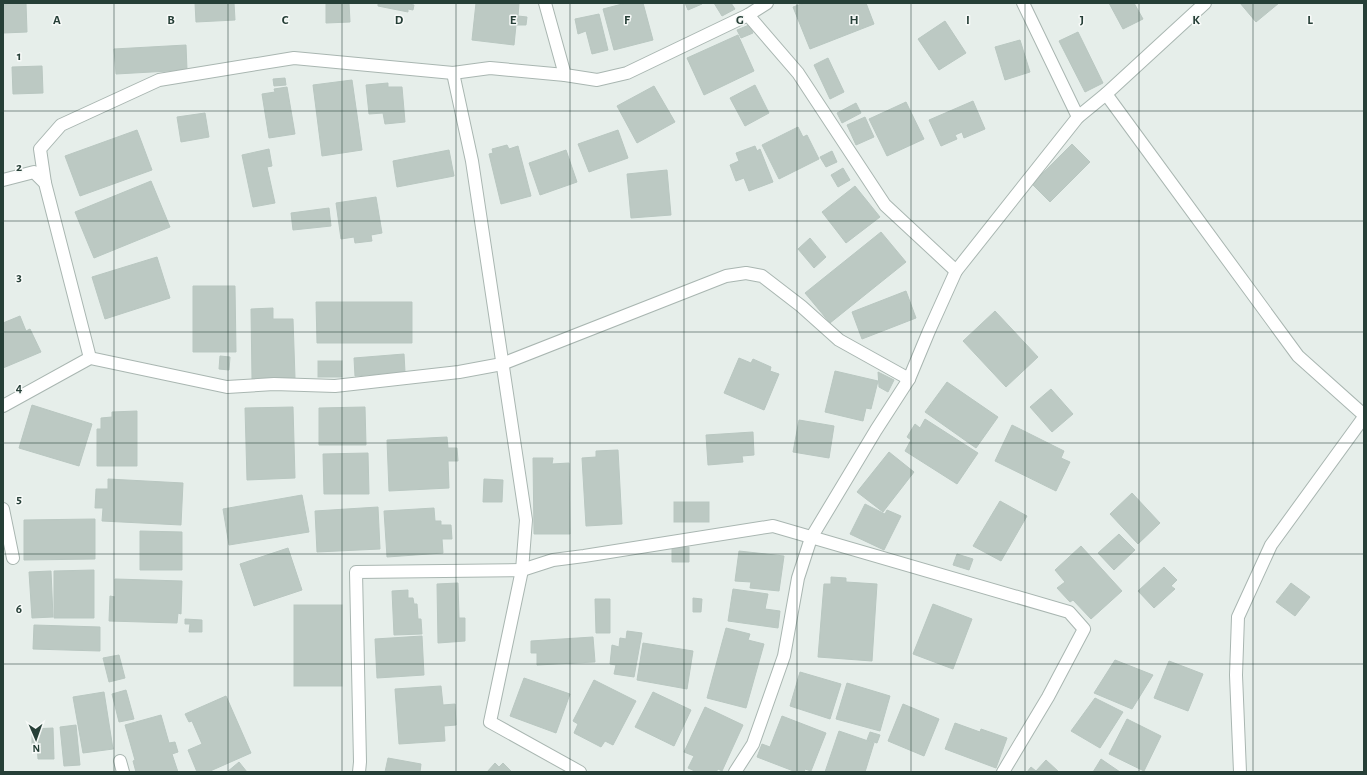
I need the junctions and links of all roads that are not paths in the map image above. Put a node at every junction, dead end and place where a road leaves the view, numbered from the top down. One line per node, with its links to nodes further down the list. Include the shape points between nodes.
1 (545, 3): 7 (street)
2 (766, 3): 5 (street)
3 (1022, 3): 9 (street)
4 (1205, 3): 8 (street)
5 (748, 15): 7 (street, via 626,72 597,80); 12 (street, via 798,73 885,205)
6 (453, 73): 7 (street, via 490,68); 11 (street, via 294,58 158,80 61,125 40,149); 14 (street, via 472,161)
7 (565, 75)
8 (1106, 94): 9 (street); 17 (street, via 1298,356)
9 (1078, 117): 12 (street)
10 (3, 180): 11 (street, via 34,172)
11 (45, 183): 13 (street)
12 (956, 271): 15 (street)
13 (90, 358): 14 (street, via 228,387 274,384 335,386 459,372); 16 (street)
14 (502, 364): 15 (street, via 726,276 746,273 762,276 839,340); 21 (street, via 526,520)
15 (909, 379): 19 (street)
16 (3, 406)
17 (1364, 416): 26 (street, via 1271,545 1238,617 1236,675)
18 (3, 509): 20 (street)
19 (811, 538): 21 (street, via 772,526 553,560); 24 (street, via 798,578 784,656 753,744); 25 (street, via 1069,612 1084,629 1048,697)
20 (13, 558)
21 (522, 570): 22 (street, via 356,572); 23 (street, via 490,722)
22 (359, 772)
23 (580, 772)
24 (735, 772)
25 (1003, 772)
26 (1240, 772)

